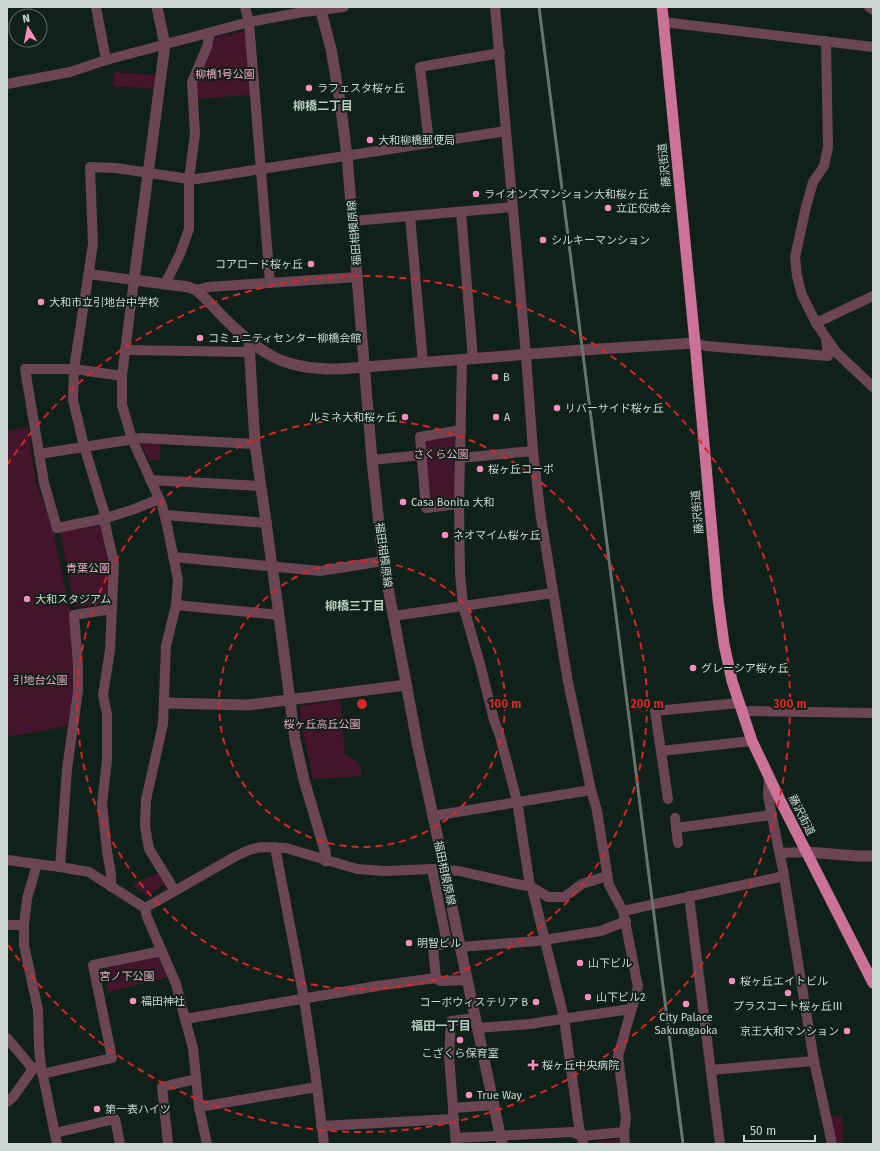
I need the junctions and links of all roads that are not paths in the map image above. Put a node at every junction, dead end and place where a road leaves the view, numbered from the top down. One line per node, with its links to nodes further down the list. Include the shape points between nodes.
1 (96, 7): 17 (street)
2 (157, 7): 14 (street)
3 (245, 7): 10 (street)
4 (344, 7): 8 (street)
5 (495, 7): 16 (street)
6 (662, 7): 11 (highway, 藤沢街道)
7 (869, 7): 9 (street)
8 (320, 8): 10 (street); 21 (street, 福田相模原線, via 340,101)
9 (873, 10)
10 (249, 22): 12 (street); 22 (street)
11 (663, 22): 13 (street); 38 (highway, 藤沢街道)
12 (210, 33): 14 (street); 24 (street, via 207,47 192,82 195,134)
13 (826, 41): 15 (street); 36 (street, via 828,147 824,166 813,182 795,257 802,295)
14 (165, 45): 17 (street); 23 (street)
15 (873, 47)
16 (500, 53): 19 (street); 20 (street, via 420,67)
17 (106, 60): 18 (street, via 70,72)
18 (7, 84)
19 (506, 131): 20 (street); 25 (street)
20 (429, 143): 21 (street)
21 (347, 156): 22 (street); 28 (street, 福田相模原線)
22 (262, 169): 24 (street); 33 (street)
23 (148, 172): 24 (street); 29 (street, via 90,167 93,244); 31 (street)
24 (189, 179): 32 (street, via 189,229 180,254)
25 (512, 207): 26 (street); 41 (street)
26 (461, 212): 27 (street); 42 (street)
27 (410, 216): 28 (street); 43 (street)
28 (353, 222): 30 (street, 福田相模原線)
29 (89, 274): 31 (street); 45 (street)
30 (358, 277): 33 (street); 44 (street, 福田相模原線)
31 (134, 280): 32 (street); 40 (street)
32 (164, 284): 34 (street)
33 (270, 284): 34 (street, via 208,287)
34 (196, 290): 39 (street)
35 (873, 296): 36 (street)
36 (816, 322): 37 (street)
37 (826, 337): 38 (street, via 828,356 701,346); 47 (street, via 836,352)
38 (695, 343): 41 (street); 76 (highway, 藤沢街道, via 718,599 724,644)
39 (250, 347): 40 (street); 44 (street, via 282,361 308,368); 50 (street)
40 (126, 350): 46 (street)
41 (526, 355): 42 (street); 52 (street)
42 (468, 359): 43 (street); 48 (street)
43 (423, 363): 44 (street)
44 (365, 367): 56 (street, 福田相模原線)
45 (74, 369): 46 (street); 51 (street, via 73,400); 53 (street, via 25,369)
46 (122, 376): 49 (street, via 122,405)
47 (873, 387)
48 (461, 430): 54 (street, via 420,437); 55 (street)
49 (132, 439): 50 (street); 51 (street); 57 (street)
50 (255, 444): 58 (street)
51 (84, 446): 53 (street); 62 (street)
52 (533, 451): 55 (street); 67 (street)
53 (39, 454): 62 (street, via 57,528)
54 (422, 455): 56 (street); 60 (street, via 426,508)
55 (460, 458): 60 (street)
56 (372, 460): 65 (street, 福田相模原線)
57 (150, 480): 58 (street); 59 (street)
58 (261, 486): 63 (street)
59 (159, 499): 61 (street); 62 (street)
60 (459, 504): 69 (street)
61 (165, 515): 63 (street); 64 (street)
62 (106, 518): 70 (street, via 105,524 114,563)
63 (266, 523): 66 (street)
64 (174, 557): 66 (street); 68 (street, via 178,580)
65 (383, 561): 66 (street, via 320,571); 72 (street, 福田相模原線)
66 (273, 567): 71 (street)
67 (552, 593): 69 (street); 81 (street)
68 (176, 605): 71 (street); 75 (street, via 166,646)
69 (463, 605): 72 (street); 83 (street)
70 (112, 609): 94 (street, via 74,615 78,691 67,769); 98 (street, via 110,650 103,695 107,714 107,760 102,804)
71 (279, 615): 74 (street)
72 (393, 616): 73 (street, 福田相模原線)
73 (406, 685): 74 (street); 85 (street, 福田相模原線)
74 (289, 699): 75 (street, via 239,706); 92 (street, via 304,780)
75 (165, 703): 100 (street, via 159,745 146,800 145,826 149,849)
76 (740, 707): 77 (street); 78 (highway, 藤沢街道); 79 (street, via 656,711)
77 (873, 713)
78 (752, 741): 79 (street); 80 (highway, 藤沢街道)
79 (661, 751): 82 (street)
80 (769, 777): 84 (street); 88 (highway, 藤沢街道)
81 (591, 790): 83 (street); 96 (street, via 597,811)
82 (668, 799)
83 (517, 801): 85 (street); 99 (street)
84 (771, 815): 86 (street, via 676,823); 89 (street)
85 (434, 816): 108 (street, 福田相模原線, bridge)
86 (678, 843)
87 (276, 847): 92 (street, via 298,850); 100 (street, via 249,850); 113 (street)
88 (806, 852): 89 (street); 90 (street); 112 (highway, 藤沢街道)
89 (780, 853): 97 (street)
90 (873, 856)
91 (7, 860): 93 (street)
92 (326, 861): 95 (street, via 357,869)
93 (38, 864): 94 (street); 105 (street, via 27,899)
94 (60, 867): 98 (street, via 89,872)
95 (432, 869): 99 (street, via 459,871); 110 (street, via 448,943 433,947)
96 (607, 876): 99 (street, via 582,884 564,897 548,897); 103 (street)
97 (784, 876): 101 (street); 119 (street)
98 (111, 887): 102 (street)
99 (531, 887): 107 (street)
100 (175, 891): 102 (street)
101 (689, 896): 103 (street); 121 (street)
102 (145, 908): 109 (street)
103 (623, 911): 104 (street)
104 (626, 922): 107 (street, via 601,931); 114 (street, via 638,987)
105 (24, 925): 106 (street); 120 (street, via 24,945 38,1010)
106 (7, 926)
107 (545, 940): 108 (street); 115 (street)
108 (460, 944): 111 (street, 福田相模原線)
109 (162, 951): 116 (street, via 176,984); 120 (street, via 93,965 112,1058)
110 (436, 978): 111 (street, via 440,981); 113 (street)
111 (467, 980): 117 (street, 福田相模原線)
112 (873, 983)
113 (304, 999): 116 (street); 123 (street)
114 (631, 1009): 115 (street); 130 (street, via 618,1056 626,1119)
115 (564, 1018): 117 (street, via 530,1024); 133 (street)
116 (185, 1019): 122 (street, via 193,1048)
117 (477, 1023): 125 (street, 福田相模原線); 127 (street, via 451,1021 449,1055)
118 (7, 1038): 120 (street)
119 (814, 1061): 121 (street); 142 (street)
120 (39, 1070): 124 (street); 131 (street)
121 (711, 1070): 141 (street)
122 (196, 1079): 126 (street); 137 (street, via 162,1087)
123 (317, 1087): 126 (street); 129 (street)
124 (7, 1102)
125 (494, 1105): 127 (street); 132 (street, 福田相模原線)
126 (199, 1107): 138 (street)
127 (453, 1108): 128 (street)
128 (454, 1119): 129 (street); 134 (street)
129 (321, 1126): 139 (street)
130 (624, 1132): 133 (street); 140 (street)
131 (55, 1133): 135 (street); 136 (street, via 115,1119)
132 (502, 1140): 133 (street, via 572,1132); 134 (street)
133 (583, 1140)
134 (455, 1141)
135 (57, 1144)
136 (120, 1144)
137 (168, 1144)
138 (207, 1144)
139 (324, 1144)
140 (625, 1144)
141 (720, 1144)
142 (832, 1144)

